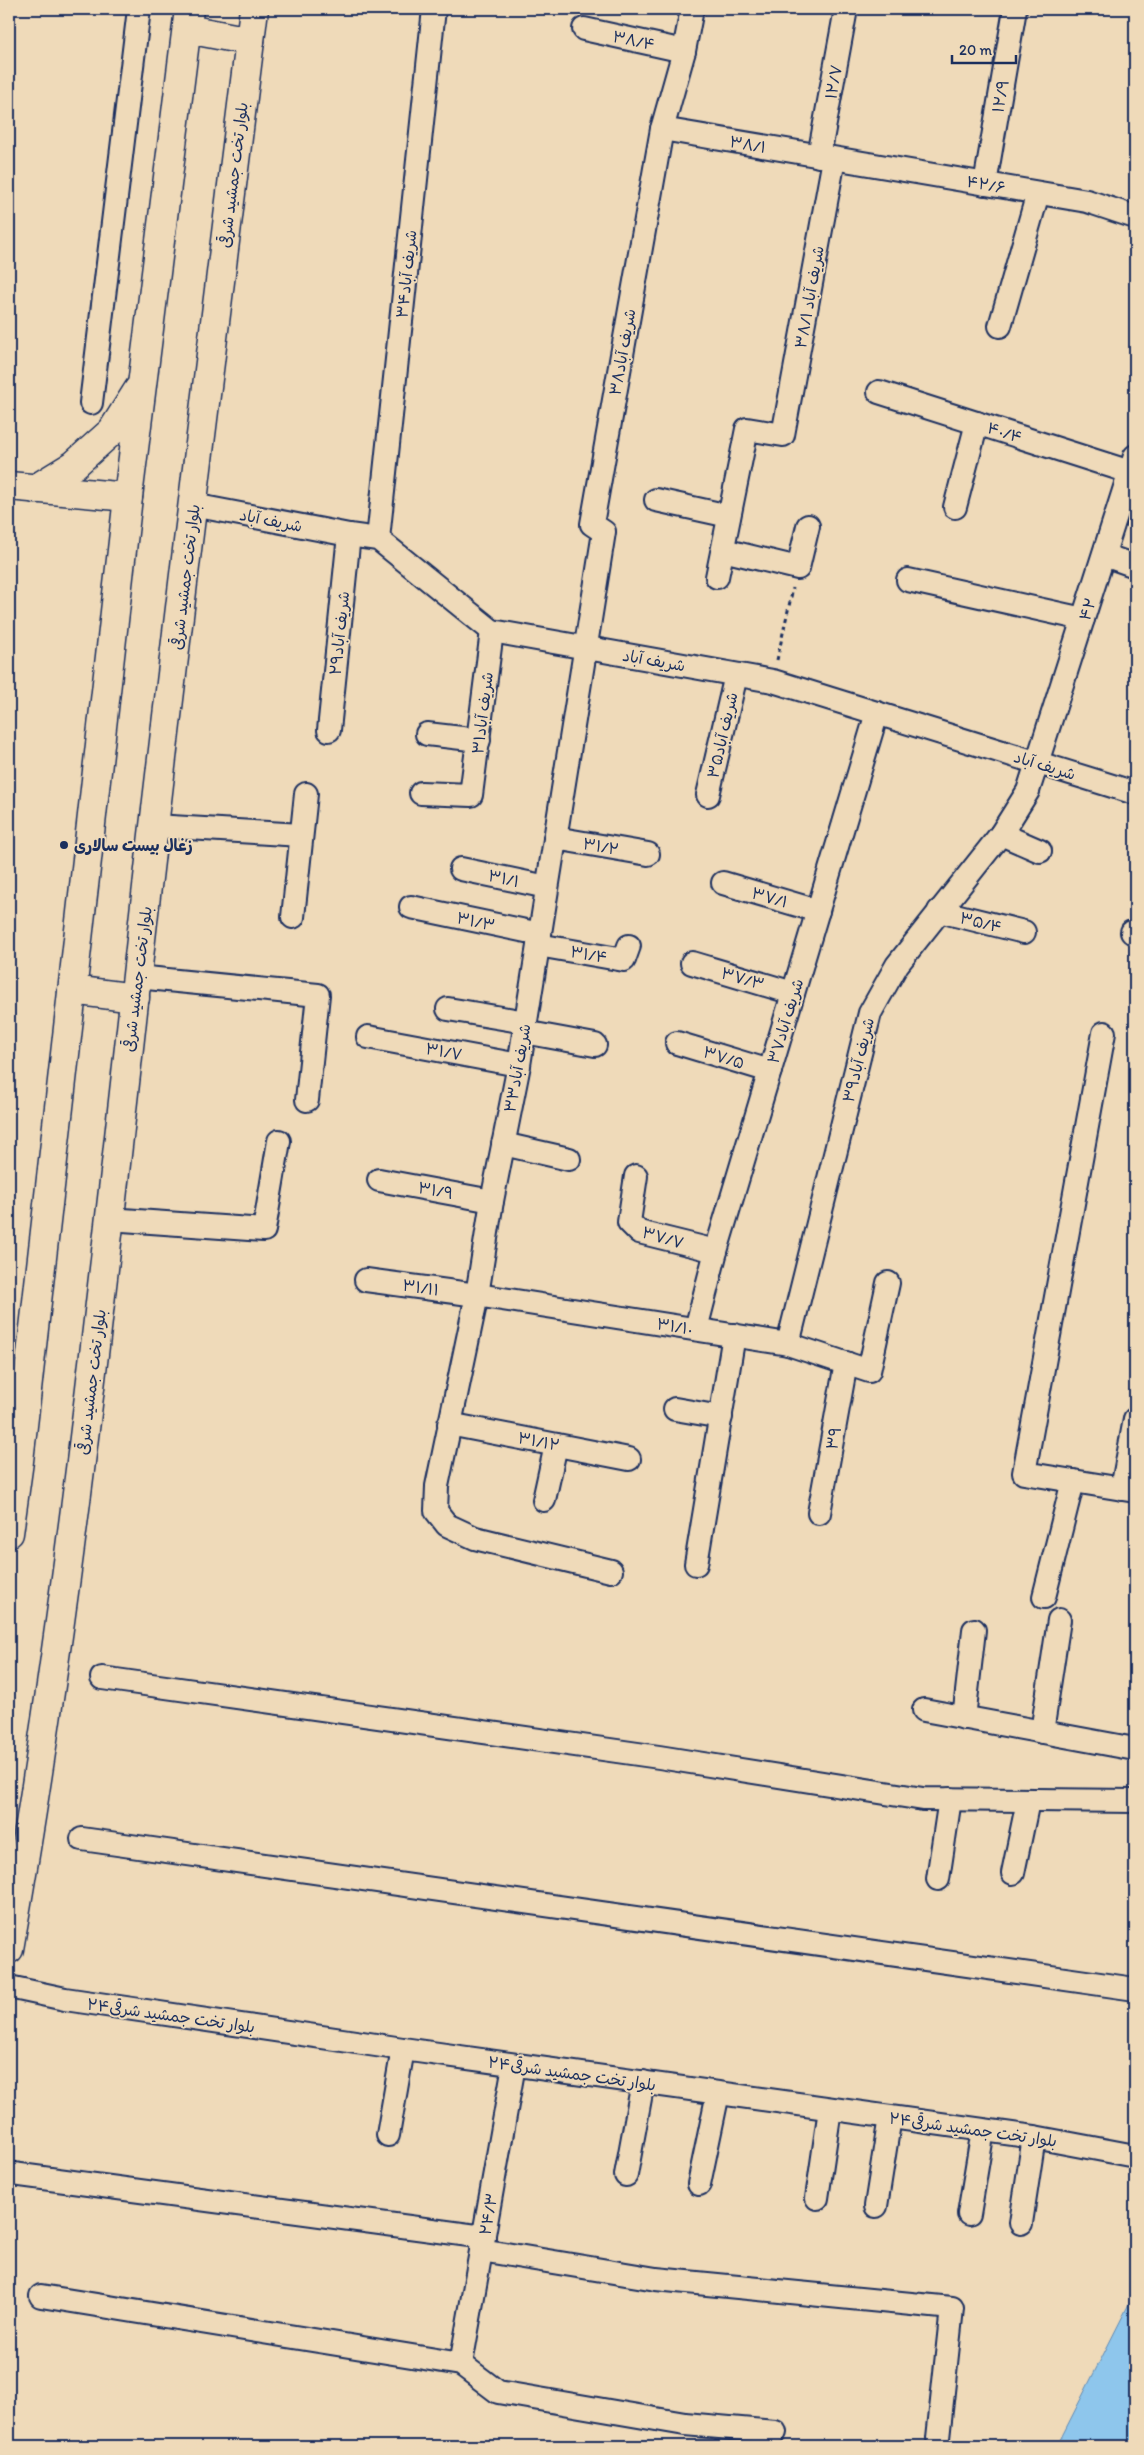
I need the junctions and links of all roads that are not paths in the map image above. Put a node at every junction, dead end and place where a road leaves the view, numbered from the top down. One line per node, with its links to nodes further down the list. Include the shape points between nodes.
1 (139, 9): 19 (street)
2 (254, 9): 9 (main road, بلوار تخت جمشید شرقی)
3 (434, 9): 30 (street, شریف آباد۳۴)
4 (692, 9): 10 (street, شریف آباد۳۸)
5 (846, 9): 12 (street, ۱۲/۷)
6 (1015, 9): 13 (street, ۱۲/۹)
7 (188, 19): 9 (main road); 17 (main road)
8 (584, 30): 10 (street, ۳۸/۴)
9 (250, 41): 25 (main road, بلوار تخت جمشید شرقی)
10 (684, 51): 11 (street, شریف آباد۳۸)
11 (662, 129): 12 (street, ۳۸/۱); 38 (street, شریف آباد۳۸, via 592,524 604,532)
12 (827, 157): 13 (street, ۴۲/۶); 27 (street, ۳۸/۱ شریف آباد, via 783,435 747,428)
13 (985, 184): 14 (street, ۴۲/۶)
14 (1038, 193): 15 (street, ۴۲/۶, via 1087,201); 16 (street)
15 (1135, 217)
16 (1000, 326)
17 (143, 383): 22 (main road, via 112,432 74,465); 23 (main road)
18 (879, 392): 20 (street, ۴۰/۴)
19 (91, 403)
20 (977, 423): 21 (street, ۴۰/۴); 26 (street)
21 (1133, 464): 32 (street, ۴۲)
22 (22, 488): 23 (main road)
23 (128, 497): 67 (main road)
24 (656, 500): 27 (street)
25 (193, 505): 29 (street, شریف آباد); 49 (main road, بلوار تخت جمشید شرقی)
26 (956, 507)
27 (729, 516): 31 (street)
28 (808, 526): 31 (street, via 798,568)
29 (349, 535): 30 (street, شریف آباد); 41 (street, شریف آباد۲۹)
30 (378, 539): 37 (street, شریف آباد)
31 (723, 550): 34 (street)
32 (1104, 555): 33 (street); 36 (street, ۴۲)
33 (1135, 566)
34 (717, 578)
35 (908, 580): 36 (street)
36 (1084, 619): 44 (street, ۴۲)
37 (492, 631): 38 (street, شریف آباد); 43 (street, شریف آباد۳۱)
38 (585, 648): 39 (street, شریف آباد); 52 (street, شریف آباد۳۳)
39 (736, 674): 40 (street, شریف آباد, via 773,681); 48 (street, شریف آباد۳۵)
40 (876, 713): 44 (street, شریف آباد); 59 (street, شریف آباد۳۷)
41 (329, 730)
42 (427, 734): 43 (street)
43 (479, 740): 45 (street, شریف آباد۳۱, via 471,795)
44 (1038, 762): 46 (street, شریف آباد); 50 (street, شریف آباد۳۹, via 1028,791)
45 (421, 793)
46 (1135, 793)
47 (306, 794): 51 (street)
48 (708, 794)
49 (155, 826): 51 (street); 66 (main road, بلوار تخت جمشید شرقی)
50 (1000, 834): 53 (street); 60 (street, شریف آباد۳۹)
51 (301, 836): 61 (street)
52 (555, 838): 54 (street, ۳۱/۲); 57 (street, شریف آباد۳۳)
53 (1040, 851)
54 (648, 854)
55 (461, 869): 57 (street, ۳۱/۱)
56 (723, 884): 59 (street, ۳۷/۱)
57 (547, 887): 63 (street, شریف آباد۳۳)
58 (412, 907): 63 (street, ۳۱/۳)
59 (818, 911): 68 (street, شریف آباد۳۷)
60 (939, 911): 62 (street, ۳۵/۴); 91 (street, شریف آباد۳۹, via 897,966 870,1013)
61 (293, 918)
62 (1024, 932)
63 (539, 940): 64 (street, ۳۱/۴, via 624,960); 70 (street, شریف آباد۳۳)
64 (629, 946)
65 (692, 963): 68 (street, ۳۷/۳)
66 (136, 988): 67 (main road); 77 (street, via 318,995); 84 (main road, بلوار تخت جمشید شرقی)
67 (72, 990): 99 (main road)
68 (793, 993): 76 (street, شریف آباد۳۷)
69 (448, 1009): 70 (street)
70 (525, 1027): 74 (street); 75 (street, شریف آباد۳۳)
71 (1104, 1033): 100 (street, via 1024,1473)
72 (368, 1037): 75 (street, ۳۱/۷)
73 (677, 1043): 76 (street, ۳۷/۵)
74 (595, 1046)
75 (519, 1065): 79 (street, شریف آباد۳۳)
76 (770, 1071): 85 (street, شریف آباد۳۷)
77 (307, 1100)
78 (279, 1141): 84 (street, via 264,1230)
79 (503, 1144): 80 (street); 83 (street, شریف آباد۳۳)
80 (569, 1159)
81 (636, 1176): 85 (street, ۳۷/۷, via 629,1222 638,1232)
82 (379, 1180): 83 (street, ۳۱/۹)
83 (492, 1201): 88 (street, شریف آباد۳۳)
84 (110, 1219): 121 (main road, بلوار تخت جمشید شرقی, via 72,1541 30,1830)
85 (716, 1251): 89 (street, شریف آباد۳۷)
86 (366, 1280): 88 (street, ۳۱/۱۱)
87 (888, 1283): 92 (street, ۳۱/۱۰, via 870,1371)
88 (477, 1295): 89 (street, ۳۱/۱۰); 96 (street, شریف آباد۳۳)
89 (696, 1329): 90 (street, ۳۱/۱۰)
90 (734, 1335): 91 (street, ۳۱/۱۰); 94 (street)
91 (788, 1344): 92 (street, ۳۱/۱۰)
92 (846, 1363): 103 (street, ۳۹)
93 (675, 1409): 94 (street)
94 (722, 1417): 105 (street)
95 (1135, 1420): 101 (street)
96 (449, 1424): 97 (street, ۳۱/۱۲); 106 (street, شریف آباد۳۳, via 437,1486 436,1510 447,1525 475,1538)
97 (556, 1445): 98 (street, ۳۱/۱۲); 102 (street)
98 (629, 1459)
99 (14, 1462): 104 (main road)
100 (1073, 1481): 101 (street); 107 (street)
101 (1129, 1490)
102 (544, 1500)
103 (819, 1513)
104 (10, 1519)
105 (696, 1564)
106 (611, 1571)
107 (1044, 1597)
108 (1060, 1620): 113 (street)
109 (974, 1630): 112 (street)
110 (102, 1678): 115 (street, via 659,1757 923,1799)
111 (924, 1710): 112 (street)
112 (964, 1718): 113 (street)
113 (1042, 1732): 114 (street)
114 (1135, 1749)
115 (950, 1799): 116 (street); 120 (street)
116 (1028, 1801): 117 (street); 119 (street)
117 (1135, 1801)
118 (82, 1839): 123 (street)
119 (1013, 1873)
120 (938, 1879)
121 (9, 1948)
122 (9, 1987): 124 (street, بلوار تخت جمشید شرقی۲۴, via 65,1999)
123 (1135, 1988)
124 (403, 2049): 125 (street, بلوار تخت جمشید شرقی۲۴); 131 (street)
125 (514, 2065): 126 (street, بلوار تخت جمشید شرقی۲۴); 141 (street, ۲۴/۳)
126 (644, 2082): 127 (street, بلوار تخت جمشید شرقی۲۴); 135 (street)
127 (718, 2093): 128 (street, بلوار تخت جمشید شرقی۲۴); 136 (street)
128 (830, 2108): 129 (street, بلوار تخت جمشید شرقی۲۴); 137 (street)
129 (890, 2117): 130 (street, بلوار تخت جمشید شرقی۲۴); 138 (street)
130 (983, 2130): 132 (street, بلوار تخت جمشید شرقی۲۴); 139 (street)
131 (388, 2135)
132 (1034, 2137): 133 (street, بلوار تخت جمشید شرقی۲۴); 140 (street)
133 (1135, 2156)
134 (13, 2174): 141 (street)
135 (626, 2175)
136 (699, 2184)
137 (817, 2198)
138 (876, 2206)
139 (969, 2214)
140 (1022, 2224)
141 (482, 2243): 143 (street, ۲۴/۳); 145 (street, via 656,2279 952,2308)
142 (40, 2296): 143 (street)
143 (461, 2364): 144 (street, via 498,2392 685,2424)
144 (775, 2432)
145 (938, 2438)

